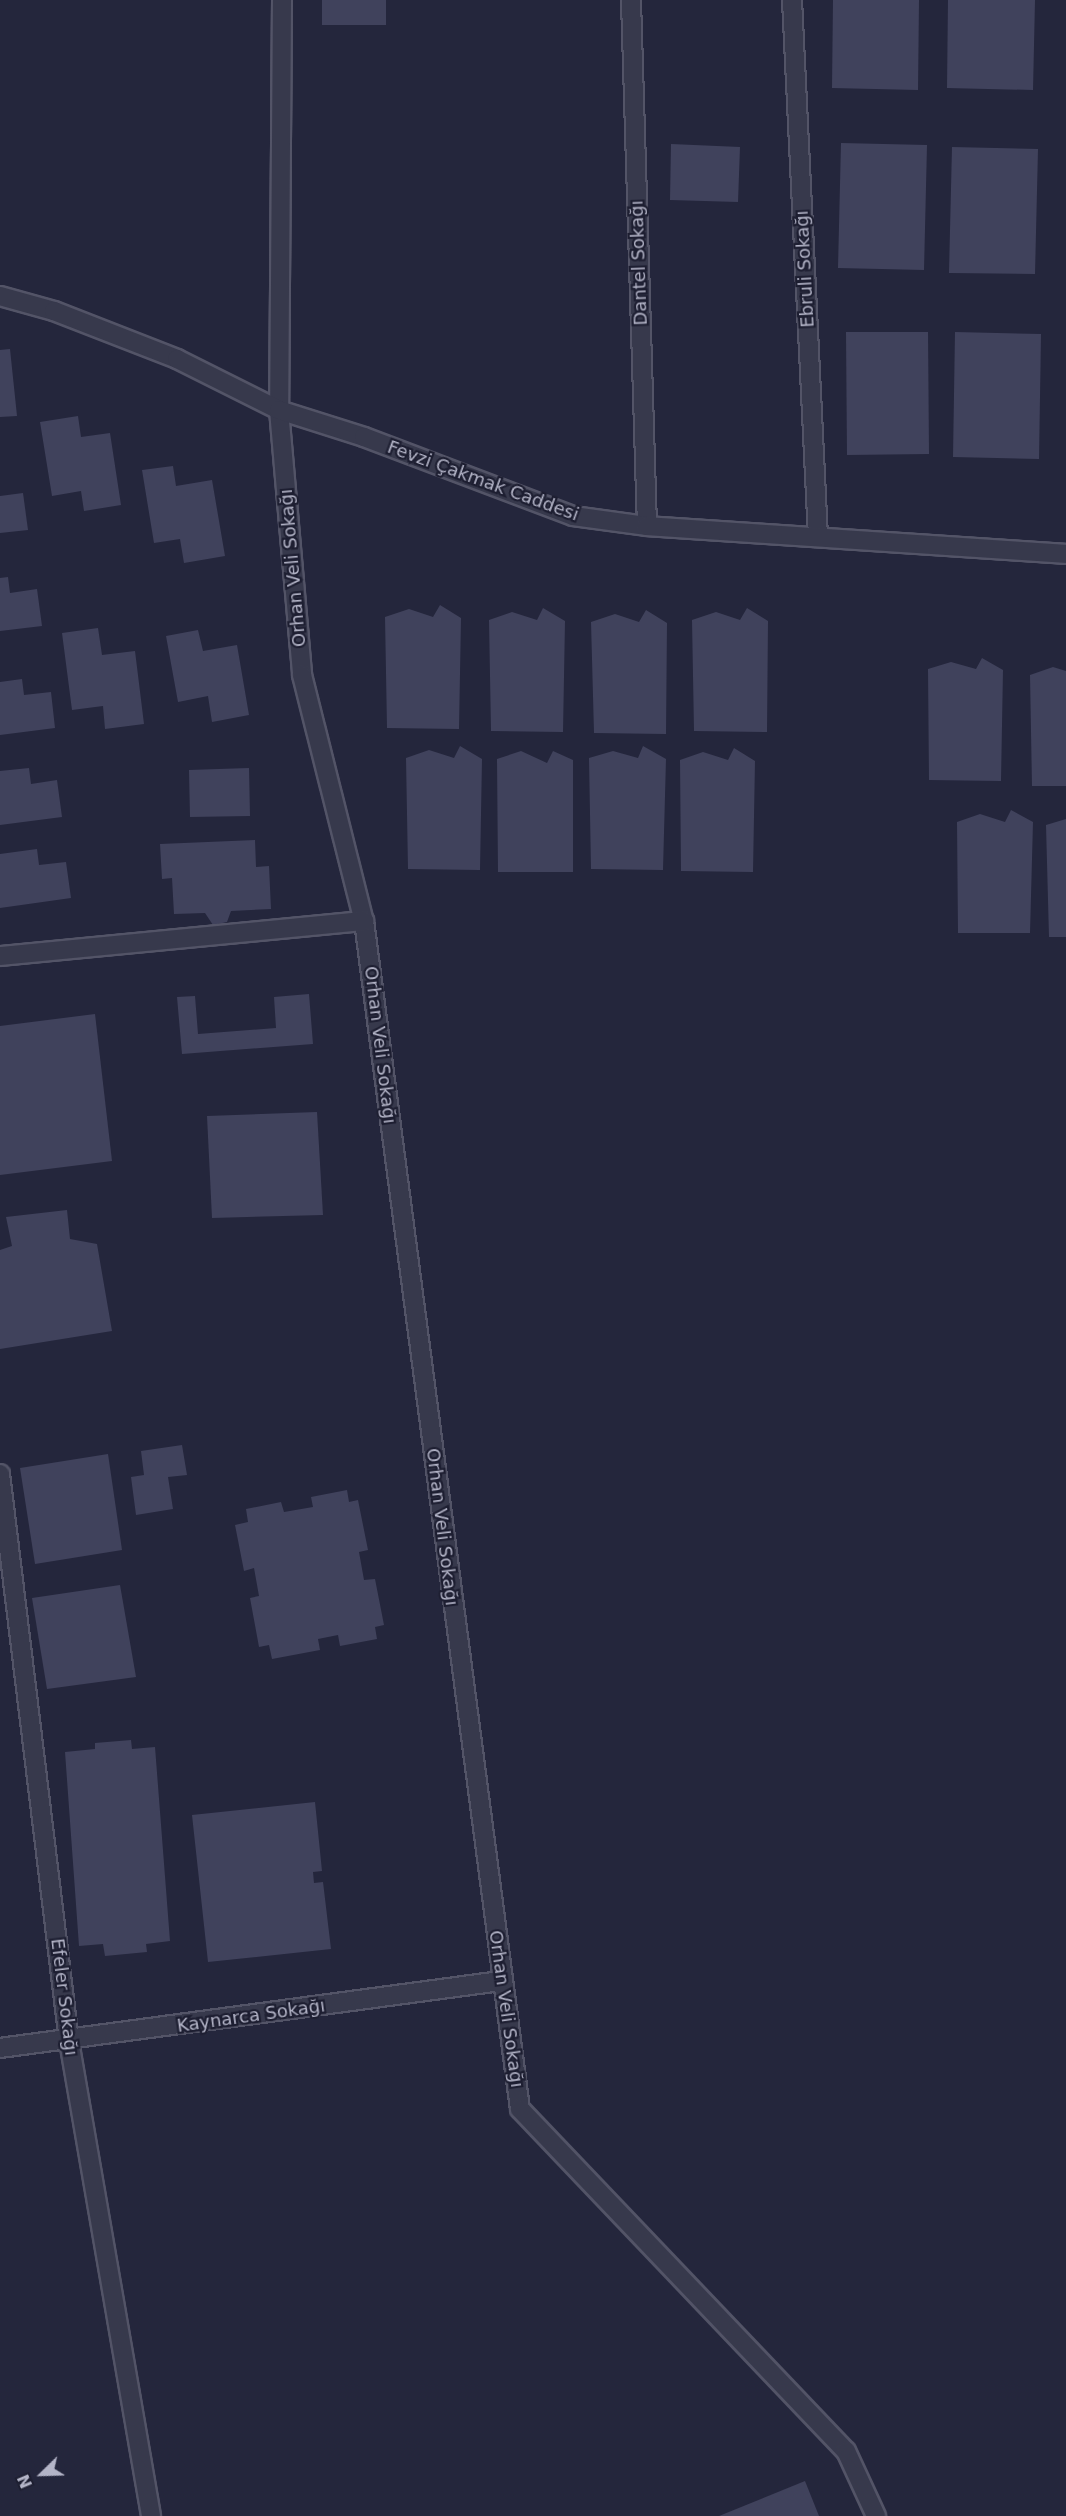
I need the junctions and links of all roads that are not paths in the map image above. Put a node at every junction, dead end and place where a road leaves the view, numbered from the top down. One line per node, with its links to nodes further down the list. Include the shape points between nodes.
1 (282, 0): 5 (street, Orhan Veli Sokağı)
2 (631, 0): 6 (street, Dantel Sokağı)
3 (792, 0): 7 (street, Ebruli Sokağı)
4 (0, 296): 5 (street, Fevzi Çakmak Caddesi, via 54,311 177,359)
5 (279, 410): 6 (street, Fevzi Çakmak Caddesi, via 364,437 573,516); 9 (street, Orhan Veli Sokağı, via 302,675)
6 (647, 526): 7 (street, Fevzi Çakmak Caddesi)
7 (818, 537): 8 (street, Fevzi Çakmak Caddesi)
8 (1066, 554)
9 (364, 921): 10 (street); 12 (street, Orhan Veli Sokağı)
10 (0, 956)
11 (0, 1474): 13 (street, Efeler Sokağı)
12 (501, 1981): 13 (street, Kaynarca Sokağı); 16 (street, Orhan Veli Sokağı, via 520,2109 846,2451)
13 (69, 2041): 14 (street, Kaynarca Sokağı); 15 (street, Efeler Sokağı)
14 (0, 2048)
15 (151, 2516)
16 (876, 2516)

